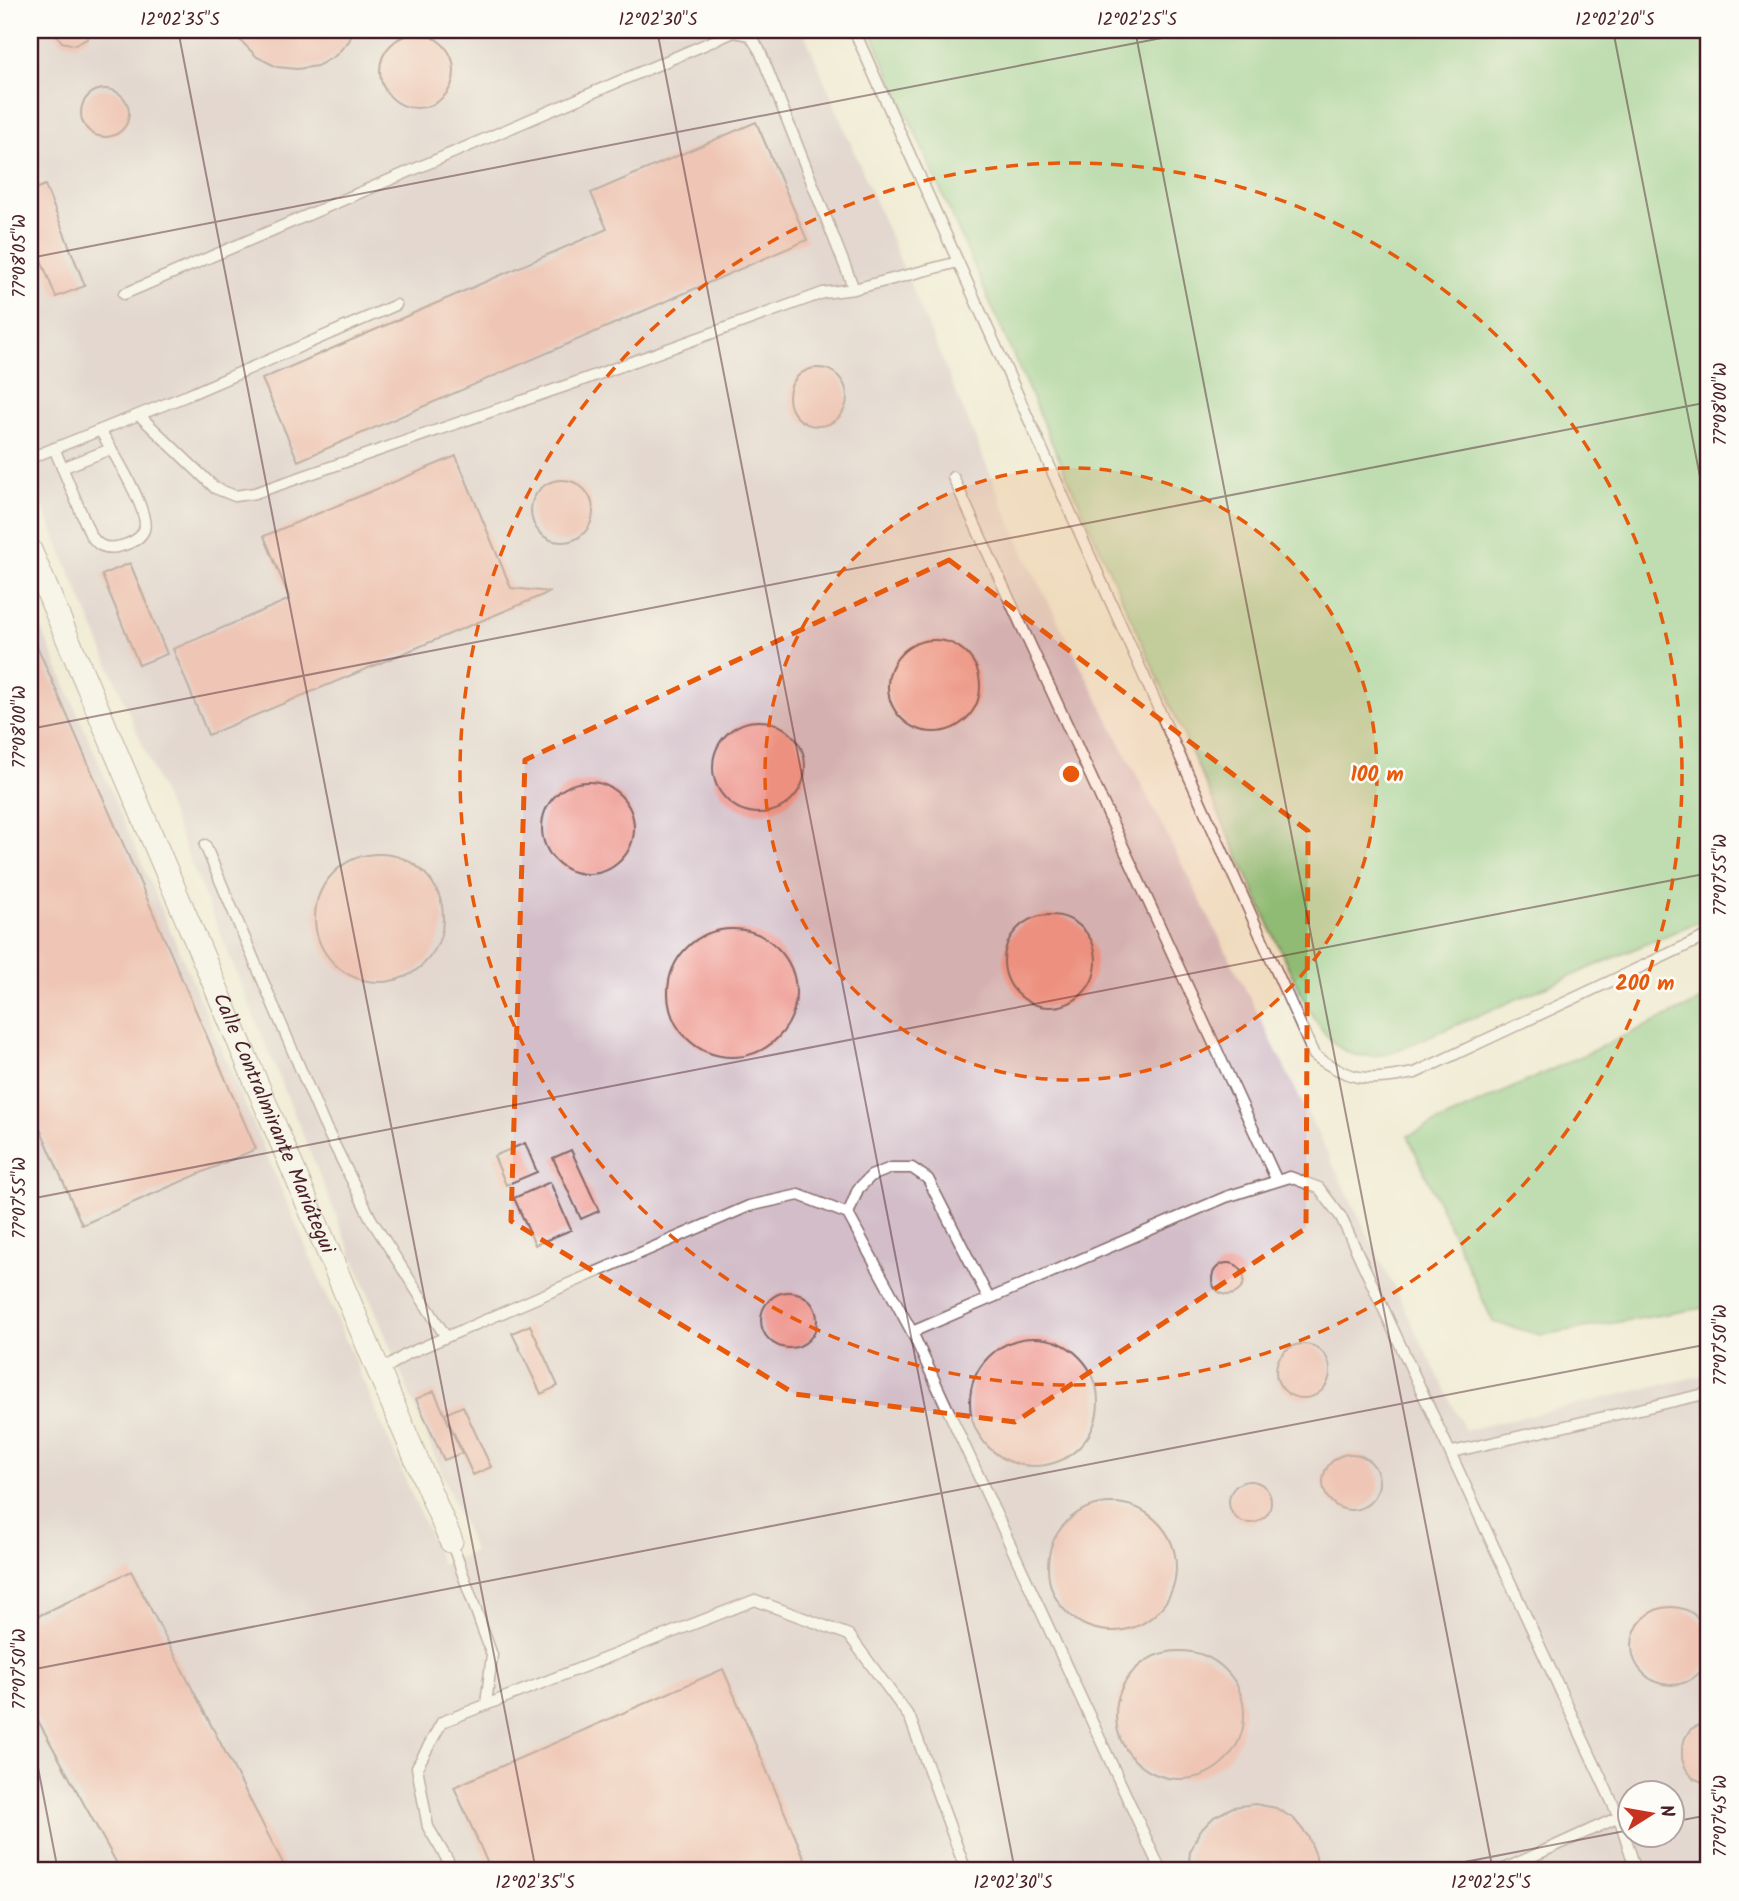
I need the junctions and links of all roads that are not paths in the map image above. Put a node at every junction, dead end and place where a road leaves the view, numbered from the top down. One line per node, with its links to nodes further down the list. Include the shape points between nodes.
1 (854, 30): 2 (lane)
2 (958, 262): 3 (lane); 15 (lane, via 1314,1055 1360,1079 1415,1073)
3 (854, 289): 4 (lane, via 760,51 750,35 734,32); 6 (lane, via 823,293 255,493 234,496 215,488)
4 (124, 294)
5 (396, 305): 6 (lane)
6 (139, 415): 7 (lane)
7 (100, 430): 8 (lane); 9 (lane)
8 (54, 448): 10 (lane); 11 (lane)
9 (111, 449): 11 (lane); 11 (lane, via 144,520 144,530 136,540 108,548 97,544)
10 (30, 458)
11 (62, 468)
12 (953, 477): 16 (lane)
13 (30, 550): 21 (street, Calle Contralmirante Mariátegui)
14 (205, 845): 20 (lane, via 323,1122 371,1219)
15 (1709, 936)
16 (1277, 1181): 18 (lane, via 1226,1197); 23 (lane, via 1290,1177 1320,1188 1341,1216)
17 (848, 1214): 18 (lane, via 858,1189 871,1176 891,1168 912,1168 928,1179); 19 (lane); 20 (lane, via 799,1195 749,1206)
18 (989, 1299): 19 (lane)
19 (912, 1332): 31 (lane)
20 (446, 1337): 21 (lane)
21 (380, 1371): 24 (street, Calle Contralmirante Mariátegui)
22 (1709, 1392): 23 (lane)
23 (1452, 1452): 26 (lane)
24 (451, 1541): 25 (lane, Calle Contralmirante Mariátegui, via 492,1655)
25 (486, 1704): 29 (lane, via 442,1722 417,1767 428,1827); 30 (lane, via 755,1600 849,1635 910,1718)
26 (1616, 1810)
27 (1616, 1818): 32 (lane)
28 (1629, 1848): 33 (lane)
29 (454, 1871)
30 (967, 1871)
31 (1161, 1871)
32 (1500, 1871)
33 (1636, 1871)

